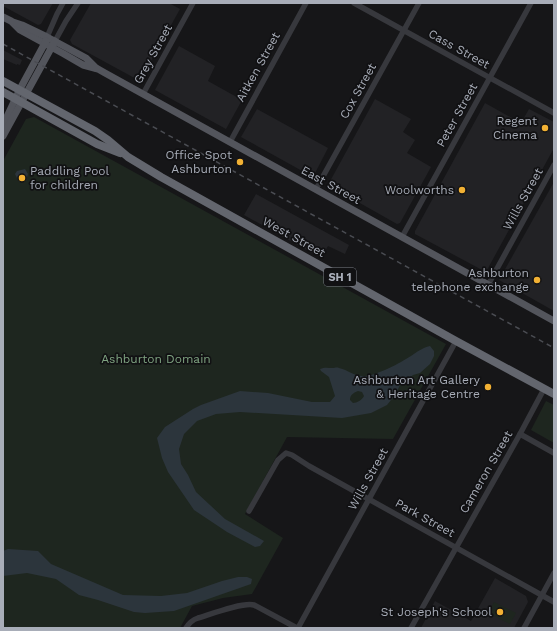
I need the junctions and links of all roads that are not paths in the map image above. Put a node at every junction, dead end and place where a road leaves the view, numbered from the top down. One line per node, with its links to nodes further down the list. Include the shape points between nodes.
1 (63, 3): 10 (street, via 57,14)
2 (78, 3): 10 (street)
3 (193, 3): 15 (street, Grey Street)
4 (306, 3): 20 (street, Aitken Street)
5 (354, 3): 9 (street, Cass Street)
6 (419, 3): 9 (street, Cox Street)
7 (531, 3): 11 (street, Peter Street)
8 (3, 17): 10 (main road, East Street, via 22,24)
9 (404, 30): 11 (street, Cass Street); 23 (street, Cox Street)
10 (50, 42): 13 (main road); 15 (main road, East Street, via 86,58 98,69)
11 (490, 78): 17 (street, Cass Street); 24 (street, Peter Street)
12 (3, 81): 13 (highway, West Street / SH 1)
13 (23, 91): 16 (main road); 21 (highway, West Street / SH 1, via 95,131)
14 (3, 92): 16 (highway, West Street / SH 1)
15 (143, 94): 20 (main road, East Street)
16 (19, 101): 18 (main road); 19 (main road); 21 (highway, West Street / SH 1, via 98,144)
17 (554, 113)
18 (3, 125)
19 (3, 136)
20 (230, 142): 23 (main road, East Street)
21 (128, 157): 27 (highway, West Street / SH 1)
22 (554, 165): 25 (street, Wills Street)
23 (316, 189): 24 (main road, East Street)
24 (402, 237): 25 (main road, East Street)
25 (488, 284): 26 (main road, East Street)
26 (554, 321)
27 (456, 342): 28 (highway, West Street / SH 1); 32 (street, Wills Street)
28 (544, 389): 29 (highway, West Street / SH 1); 30 (street, Cameron Street)
29 (554, 394)
30 (520, 434): 31 (street); 34 (street, Cameron Street)
31 (554, 453)
32 (369, 499): 33 (street, Park Street, via 286,453 278,460); 34 (street, Park Street); 39 (street, Wills Street)
33 (249, 511)
34 (456, 547): 36 (street, Park Street); 40 (street, Cameron Street)
35 (554, 573): 36 (street)
36 (542, 595): 37 (street, Park Street); 41 (street)
37 (554, 602)
38 (186, 628): 39 (street, via 192,620 246,604 254,605)
39 (297, 628)
40 (411, 628)
41 (524, 628)

